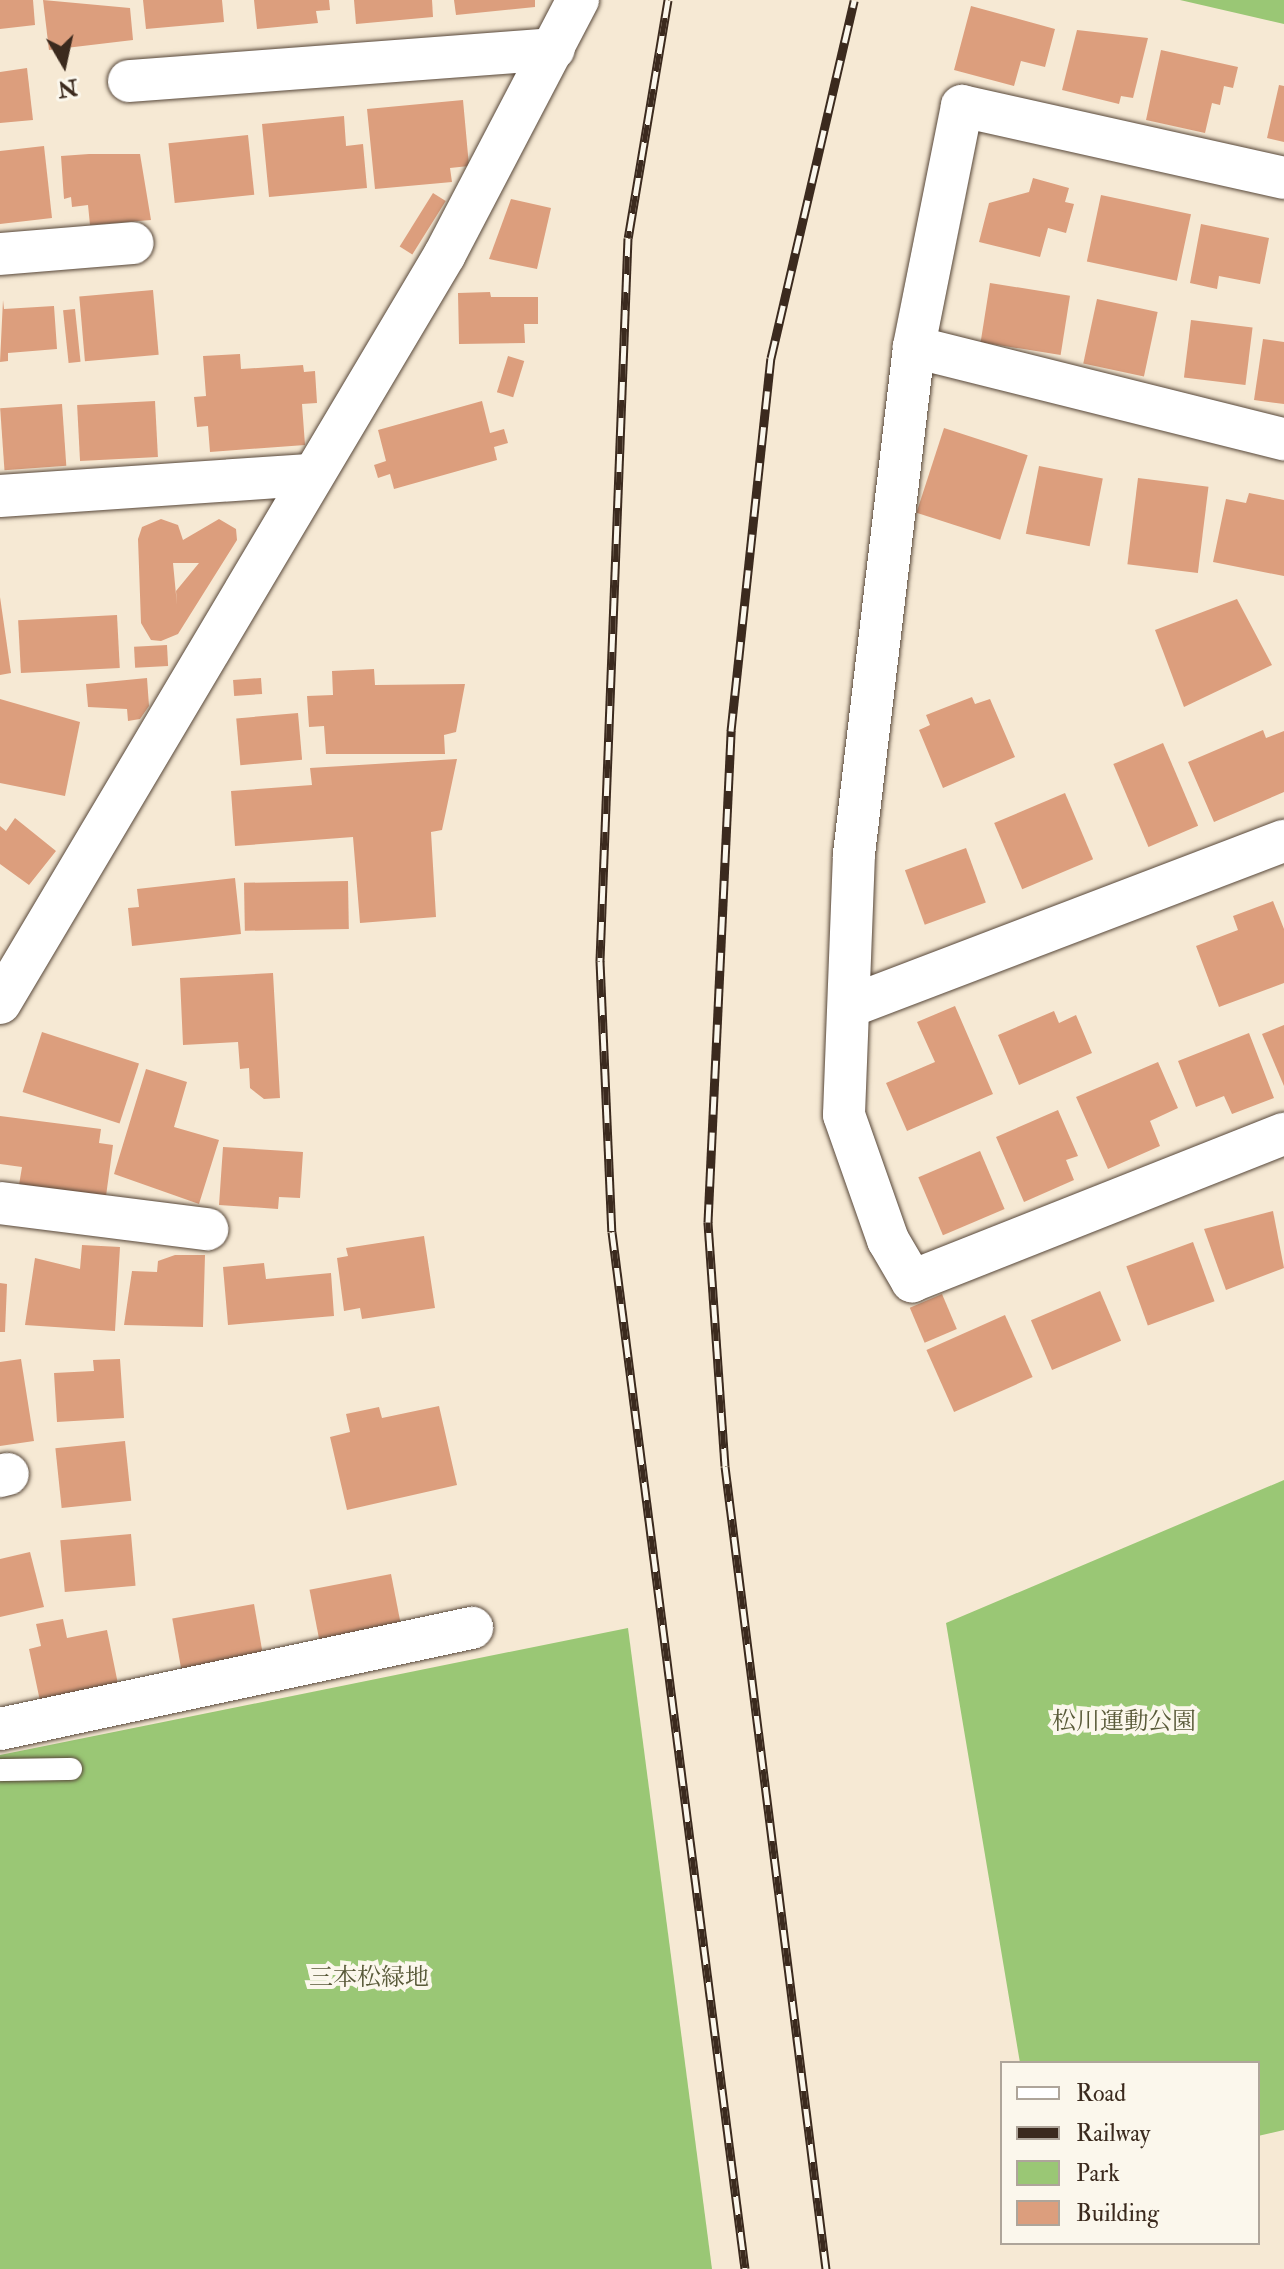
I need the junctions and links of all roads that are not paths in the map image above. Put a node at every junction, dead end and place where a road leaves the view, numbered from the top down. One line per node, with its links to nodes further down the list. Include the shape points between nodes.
1 (578, 0): 2 (street)
2 (554, 49): 3 (street); 9 (street, via 445,254)
3 (129, 81)
4 (1284, 178): 7 (street, via 962,106)
5 (133, 243): 6 (street)
6 (0, 254)
7 (914, 347): 8 (street); 13 (street, via 854,854)
8 (1284, 439)
9 (309, 475): 10 (street); 12 (street)
10 (0, 496)
11 (1284, 841): 13 (street)
12 (0, 1003)
13 (851, 1006): 14 (street, via 844,1115 888,1240 912,1281)
14 (1284, 1134)
15 (0, 1203): 16 (street)
16 (207, 1229)
17 (472, 1628): 18 (street)
18 (0, 1729)
19 (71, 1769): 20 (lane)
20 (0, 1770)

